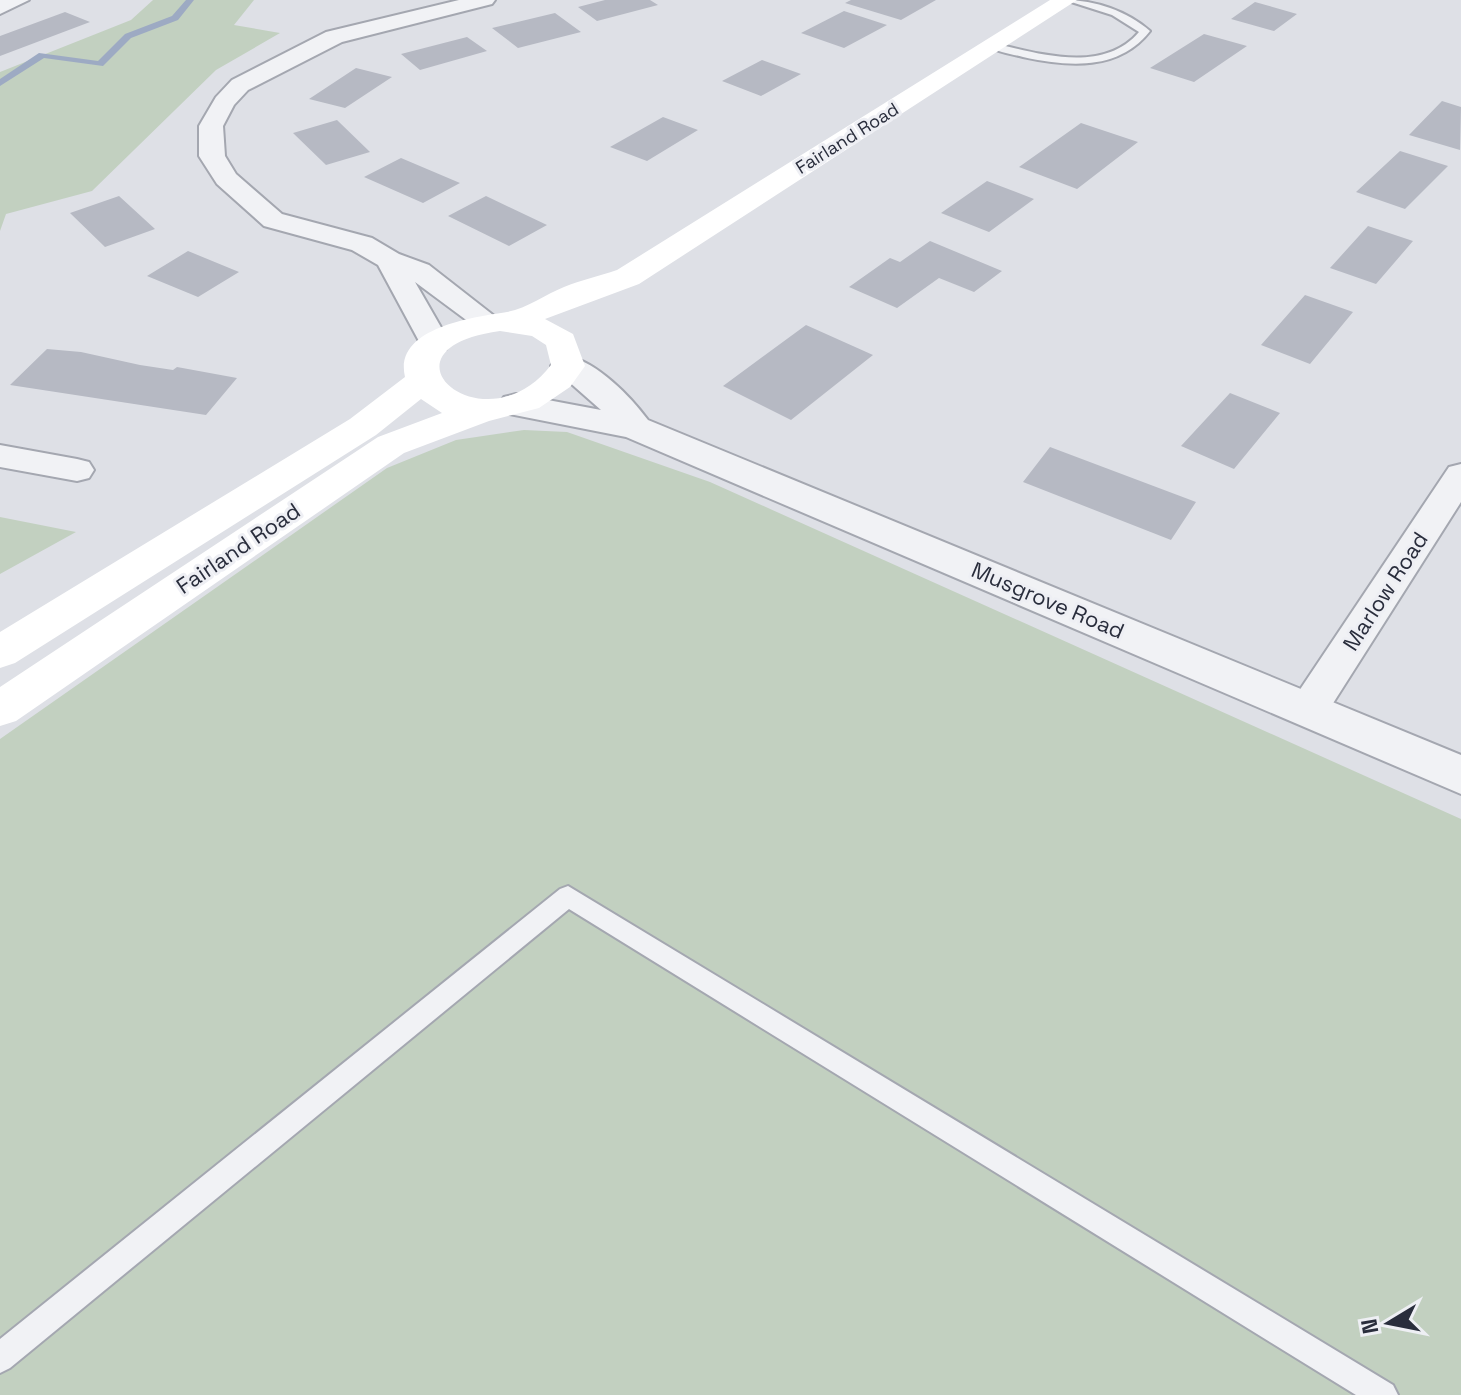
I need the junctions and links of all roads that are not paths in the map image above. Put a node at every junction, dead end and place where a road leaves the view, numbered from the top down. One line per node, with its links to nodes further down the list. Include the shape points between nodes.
1 (19, 0): 4 (street)
2 (485, 0): 6 (street, via 334,37 240,85 211,126 212,156 226,179 273,220 362,244)
3 (1068, 0): 5 (main road, Fairland Road); 5 (lane, via 1116,13 1145,31 1138,43 1116,55 1080,61 1044,60)
4 (0, 8)
5 (993, 46): 7 (main road, Fairland Road)
6 (389, 260): 8 (street, via 419,271); 9 (street)
7 (628, 277): 8 (main road, Fairland Road); 10 (main road, Fairland Road)
8 (499, 322): 9 (main road, via 455,331); 10 (main road, via 542,328)
9 (435, 343): 11 (main road, via 420,366)
10 (564, 354): 12 (main road, via 559,382 544,394); 13 (street, Musgrove Road)
11 (422, 381): 12 (main road, via 439,399 457,406); 17 (main road, Fairland Road, via 363,427)
12 (502, 407): 13 (street, Musgrove Road); 19 (main road, Fairland Road, via 391,445)
13 (635, 428): 18 (street, Musgrove Road)
14 (0, 456): 15 (street)
15 (77, 470)
16 (1461, 475): 18 (street, Marlow Road)
17 (0, 652)
18 (1309, 708): 20 (street, Musgrove Road)
19 (0, 709)
20 (1461, 775)
21 (0, 1358): 22 (lane, via 568,896)
22 (1383, 1395)

